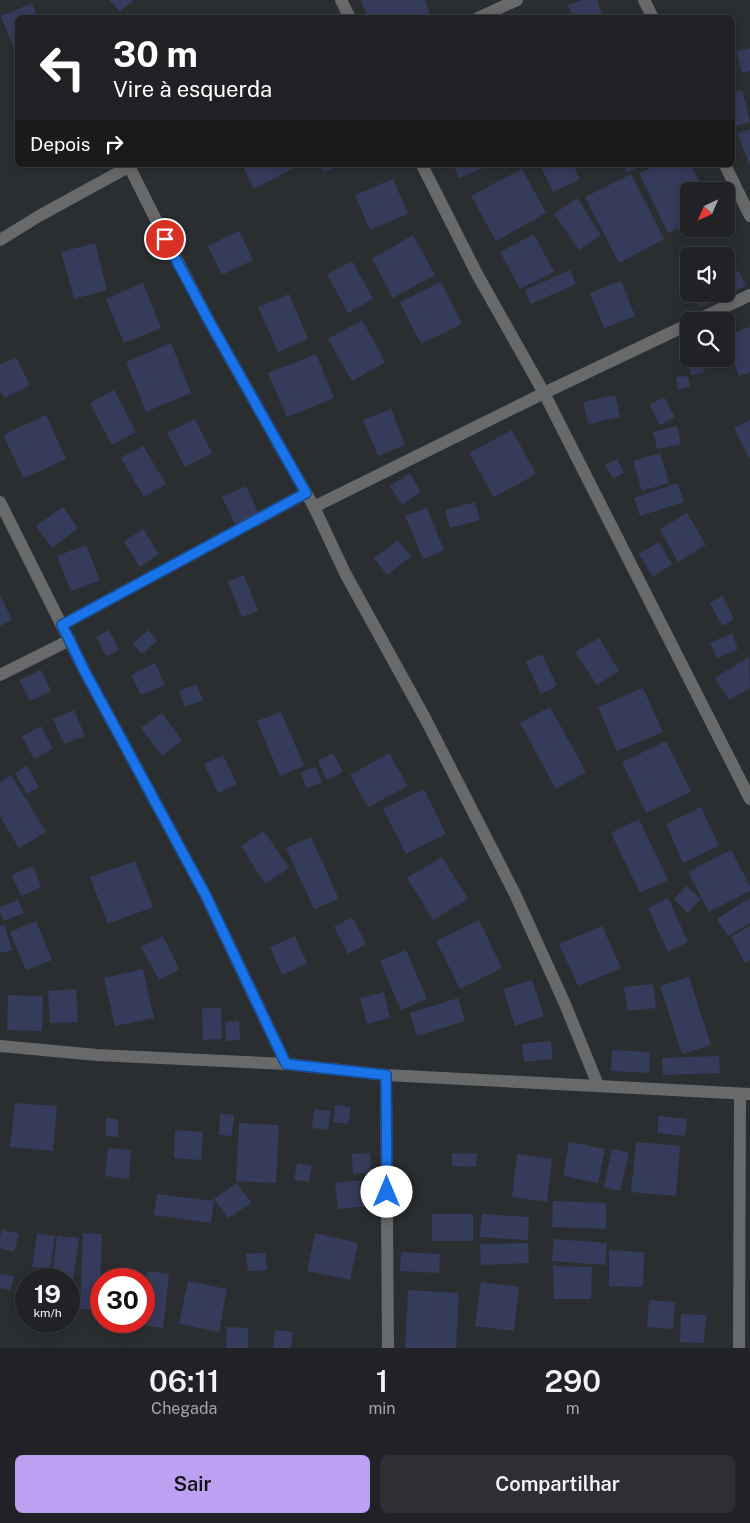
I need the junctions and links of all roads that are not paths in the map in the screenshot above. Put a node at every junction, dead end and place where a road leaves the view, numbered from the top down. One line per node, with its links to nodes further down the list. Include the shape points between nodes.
1 (341, 0): 4 (street)
2 (517, 0): 5 (street)
3 (644, 0): 6 (street)
4 (348, 15)
5 (484, 15)
6 (652, 15)
7 (128, 167): 12 (street)
8 (130, 167): 17 (street, via 209,321)
9 (423, 167): 16 (street, via 477,274)
10 (726, 167): 11 (street)
11 (750, 216)
12 (0, 240)
13 (750, 295): 14 (street)
14 (714, 312)
15 (680, 328): 16 (street)
16 (544, 393): 19 (street); 23 (street)
17 (306, 493): 19 (street); 20 (street)
18 (0, 502): 20 (street)
19 (314, 507): 28 (street, via 345,573 426,720 515,894)
20 (62, 625): 21 (street)
21 (70, 640): 22 (street); 26 (street, via 206,896)
22 (0, 675)
23 (746, 782): 24 (street)
24 (750, 799)
25 (0, 1046): 26 (street, via 97,1055)
26 (286, 1064): 27 (street)
27 (386, 1075): 28 (street); 30 (street)
28 (598, 1085): 29 (street)
29 (745, 1094): 31 (street)
30 (388, 1348)
31 (739, 1348)

